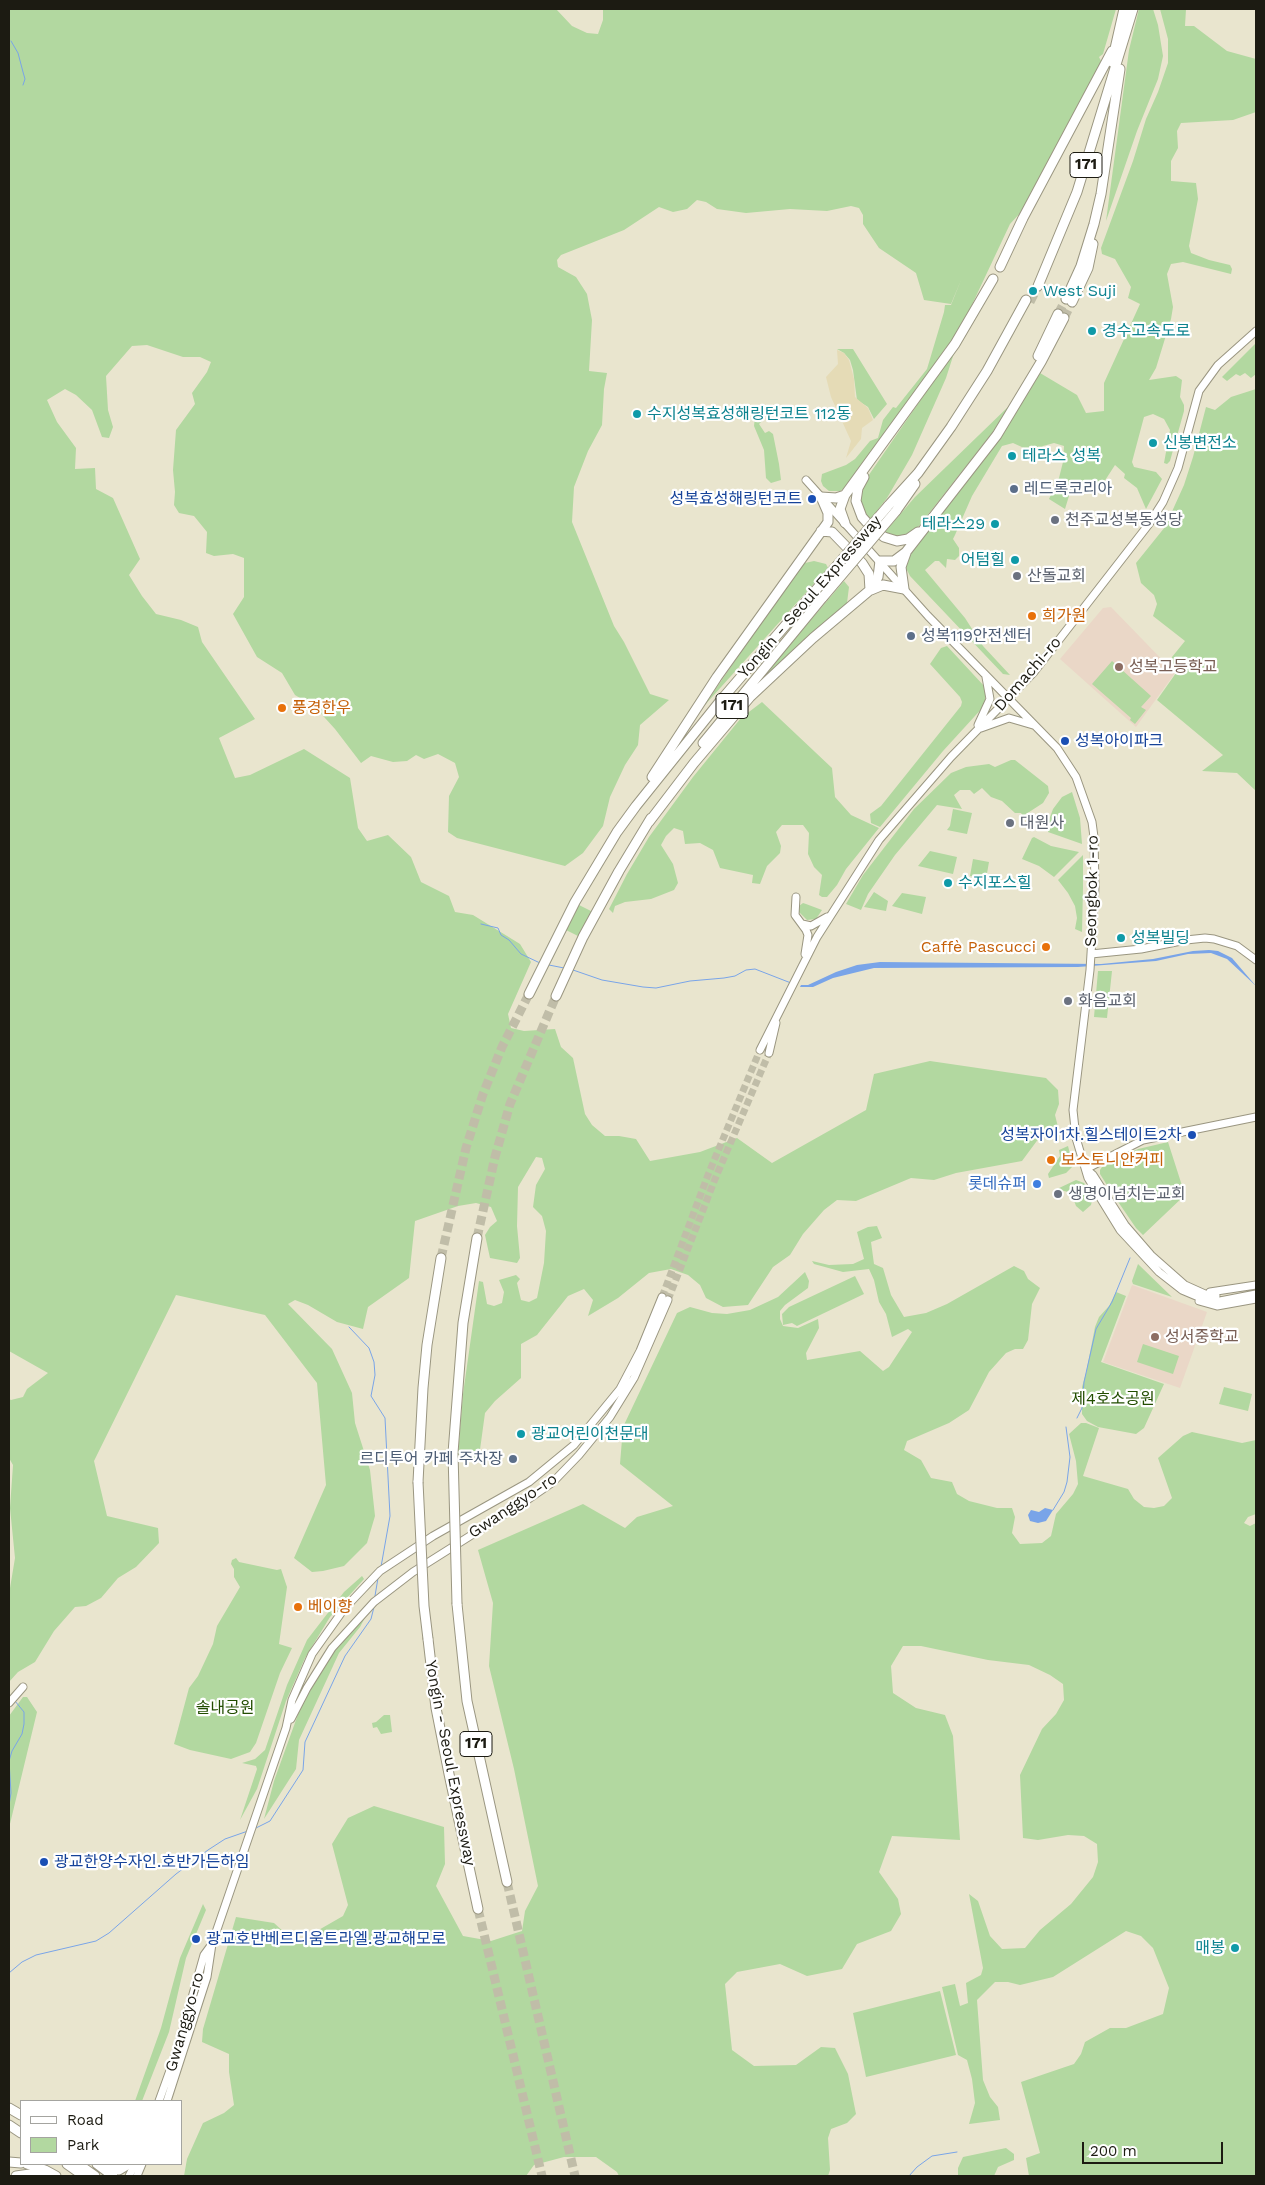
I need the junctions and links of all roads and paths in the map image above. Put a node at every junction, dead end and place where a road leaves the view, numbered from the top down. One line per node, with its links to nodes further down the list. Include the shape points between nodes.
1 (1124, 9): 3 (highway, 171)
2 (1133, 9): 3 (highway, 171)
3 (1121, 41): 4 (highway); 6 (highway, 171, via 1087,150); 7 (highway, via 1099,201)
4 (1000, 266)
5 (993, 279): 11 (highway, via 955,344)
6 (1036, 285)
7 (1069, 300)
8 (1028, 301): 23 (highway, Yongin - Seoul Expressway / 171, bridge, via 989,377 951,436)
9 (1061, 316): 15 (highway, via 1041,362 997,435)
10 (1256, 331): 25 (main road, Domachi-ro, via 1205,381 1194,403 1178,468 1150,524 1034,672)
11 (897, 426): 13 (highway); 15 (highway, via 858,488 856,501 862,517 884,537 897,541 914,536)
12 (806, 480): 14 (main road, Seongbok 1-ro)
13 (845, 495): 14 (highway); 17 (highway, via 840,506)
14 (821, 497): 16 (highway); 17 (main road, Seongbok 1-ro)
15 (938, 510): 19 (highway)
16 (828, 522): 17 (highway); 18 (highway)
17 (845, 523): 20 (main road, Seongbok 1-ro)
18 (821, 531): 22 (highway, via 832,532 862,563 869,574); 28 (highway, via 717,677)
19 (906, 552): 20 (highway, via 894,561); 21 (highway, via 901,567)
20 (880, 561): 21 (main road, Seongbok 1-ro); 22 (highway, via 878,577)
21 (904, 589): 22 (highway, via 883,584); 24 (main road, Seongbok 1-ro)
22 (870, 590): 29 (highway, via 750,697)
23 (819, 594): 28 (highway, Yongin - Seoul Expressway / 171, via 721,700); 29 (highway, Yongin - Seoul Expressway / 171, via 686,765)
24 (986, 676): 25 (main road, Seongbok 1-ro); 27 (main road, via 990,699)
25 (1009, 698): 26 (main road, Seongbok 1-ro); 27 (main road, Domachi-ro)
26 (1034, 726): 27 (main road, via 1009,718); 33 (main road, Seongbok 1-ro, via 1067,762 1092,822)
27 (974, 732): 31 (main road, Domachi-ro, via 891,826)
28 (636, 806): 36 (highway, Yongin - Seoul Expressway / 171, via 566,918)
29 (649, 822): 37 (highway, Yongin - Seoul Expressway / 171, via 583,937)
30 (796, 897): 32 (main road, via 795,915)
31 (830, 915): 32 (main road, via 812,926); 34 (main road, Domachi-ro)
32 (802, 924): 34 (main road, via 808,935)
33 (1091, 957): 35 (main road, via 1205,938 1237,946); 42 (main road, Seongbok 1-ro, via 1073,1110 1076,1138)
34 (804, 959): 38 (main road, Domachi-ro)
35 (1256, 960)
36 (529, 994)
37 (556, 996)
38 (780, 1008): 39 (main road); 40 (main road)
39 (760, 1050)
40 (769, 1052)
41 (1256, 1117): 42 (main road, via 1143,1140)
42 (1086, 1168): 46 (main road, via 1088,1178 1120,1230 1159,1272); 48 (main road, via 1141,1245 1180,1282)
43 (477, 1238): 55 (highway, Yongin - Seoul Expressway / 171, bridge, via 463,1323 454,1454 457,1604 467,1701)
44 (441, 1258): 56 (highway, Yongin - Seoul Expressway / 171, bridge, via 427,1345 418,1482 424,1606 436,1708)
45 (1256, 1285): 48 (main road)
46 (1182, 1290): 50 (main road, via 1201,1298); 51 (main road, via 1190,1298 1217,1306)
47 (1256, 1290): 50 (main road)
48 (1199, 1292): 50 (main road)
49 (1256, 1294): 50 (main road)
50 (1226, 1298)
51 (1256, 1299)
52 (23, 1686): 53 (main road)
53 (9, 1703)
54 (286, 1728): 54 (main road, Gwanggyo-ro, via 292,1700 312,1654 358,1593 388,1566 433,1536 528,1482 574,1445 620,1389 665,1299 634,1378 610,1417 579,1455 553,1482 393,1586 365,1611 328,1654); 57 (main road, Gwanggyo-ro)
55 (507, 1882)
56 (478, 1909)
57 (212, 1944): 58 (main road, Gwanggyo-ro, via 204,1955); 59 (main road, Gwanggyo-ro, via 207,1977)
58 (160, 2100)
59 (167, 2100)
60 (9, 2103): 62 (highway)
61 (9, 2108): 63 (highway)
62 (20, 2109)
63 (20, 2114)
64 (9, 2120): 66 (highway)
65 (9, 2125): 67 (highway)
66 (20, 2127)
67 (20, 2132)
68 (30, 2165): 76 (highway)
69 (68, 2165): 77 (highway)
70 (79, 2165): 78 (highway)
71 (99, 2165): 73 (highway)
72 (127, 2165): 73 (highway)
73 (110, 2171)
74 (16, 2176): 75 (highway)
75 (43, 2176)
76 (56, 2176)
77 (84, 2176)
78 (94, 2176)

